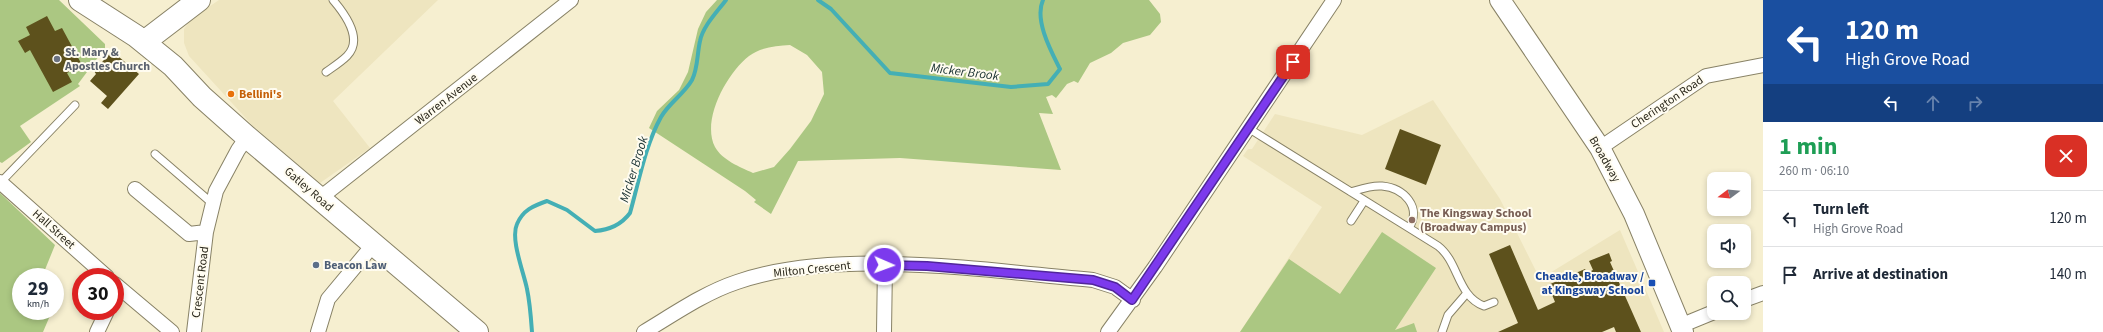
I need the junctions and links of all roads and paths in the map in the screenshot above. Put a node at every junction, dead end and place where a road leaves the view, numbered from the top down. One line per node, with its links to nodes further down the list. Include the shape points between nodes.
1 (80, 0): 7 (main road, Gatley Road)
2 (199, 0): 7 (main road)
3 (333, 0): 9 (lane, via 353,31 354,40 348,55)
4 (571, 0): 18 (street, Warren Avenue)
5 (1334, 0): 11 (street)
6 (1500, 0): 13 (street, Broadway)
7 (144, 42): 12 (main road, Gatley Road, via 173,66 202,97)
8 (1763, 65): 13 (street, Cherington Road, via 1706,76)
9 (326, 72)
10 (75, 105): 15 (lane)
11 (1248, 128): 17 (lane); 31 (street)
12 (247, 137): 18 (main road, Gatley Road); 20 (street, Crescent Road, via 216,191)
13 (1600, 148): 35 (street, Broadway, via 1622,187)
14 (155, 154): 20 (lane)
15 (0, 182): 26 (street, Hall Street)
16 (135, 189): 23 (street, via 189,234)
17 (1351, 192): 19 (lane); 22 (lane, via 1369,186 1381,186 1394,188 1406,195 1415,214)
18 (320, 198): 24 (main road, Gatley Road)
19 (1364, 201): 21 (lane); 22 (lane)
20 (213, 204): 23 (street, Crescent Road)
21 (1351, 221)
22 (1409, 228): 27 (lane, via 1446,251)
23 (206, 232): 38 (street, Crescent Road)
24 (373, 246): 39 (street, via 328,298); 40 (main road, Gatley Road)
25 (884, 265): 31 (street, Milton Crescent, via 927,266 1093,280 1115,287); 41 (street, Milton Crescent, via 811,267 752,277 703,296); 42 (street)
26 (97, 268)
27 (1467, 293): 32 (lane, via 1476,304 1484,306); 44 (lane, via 1448,315)
28 (1763, 293): 30 (street)
29 (124, 294): 37 (street)
30 (1751, 297)
31 (1132, 300): 43 (street)
32 (1494, 302)
33 (1707, 316): 35 (street)
34 (103, 320): 36 (street)
35 (1682, 329)
36 (97, 332)
37 (172, 332)
38 (194, 332)
39 (318, 332)
40 (477, 332)
41 (644, 332)
42 (884, 332)
43 (1108, 332)
44 (1442, 332)

